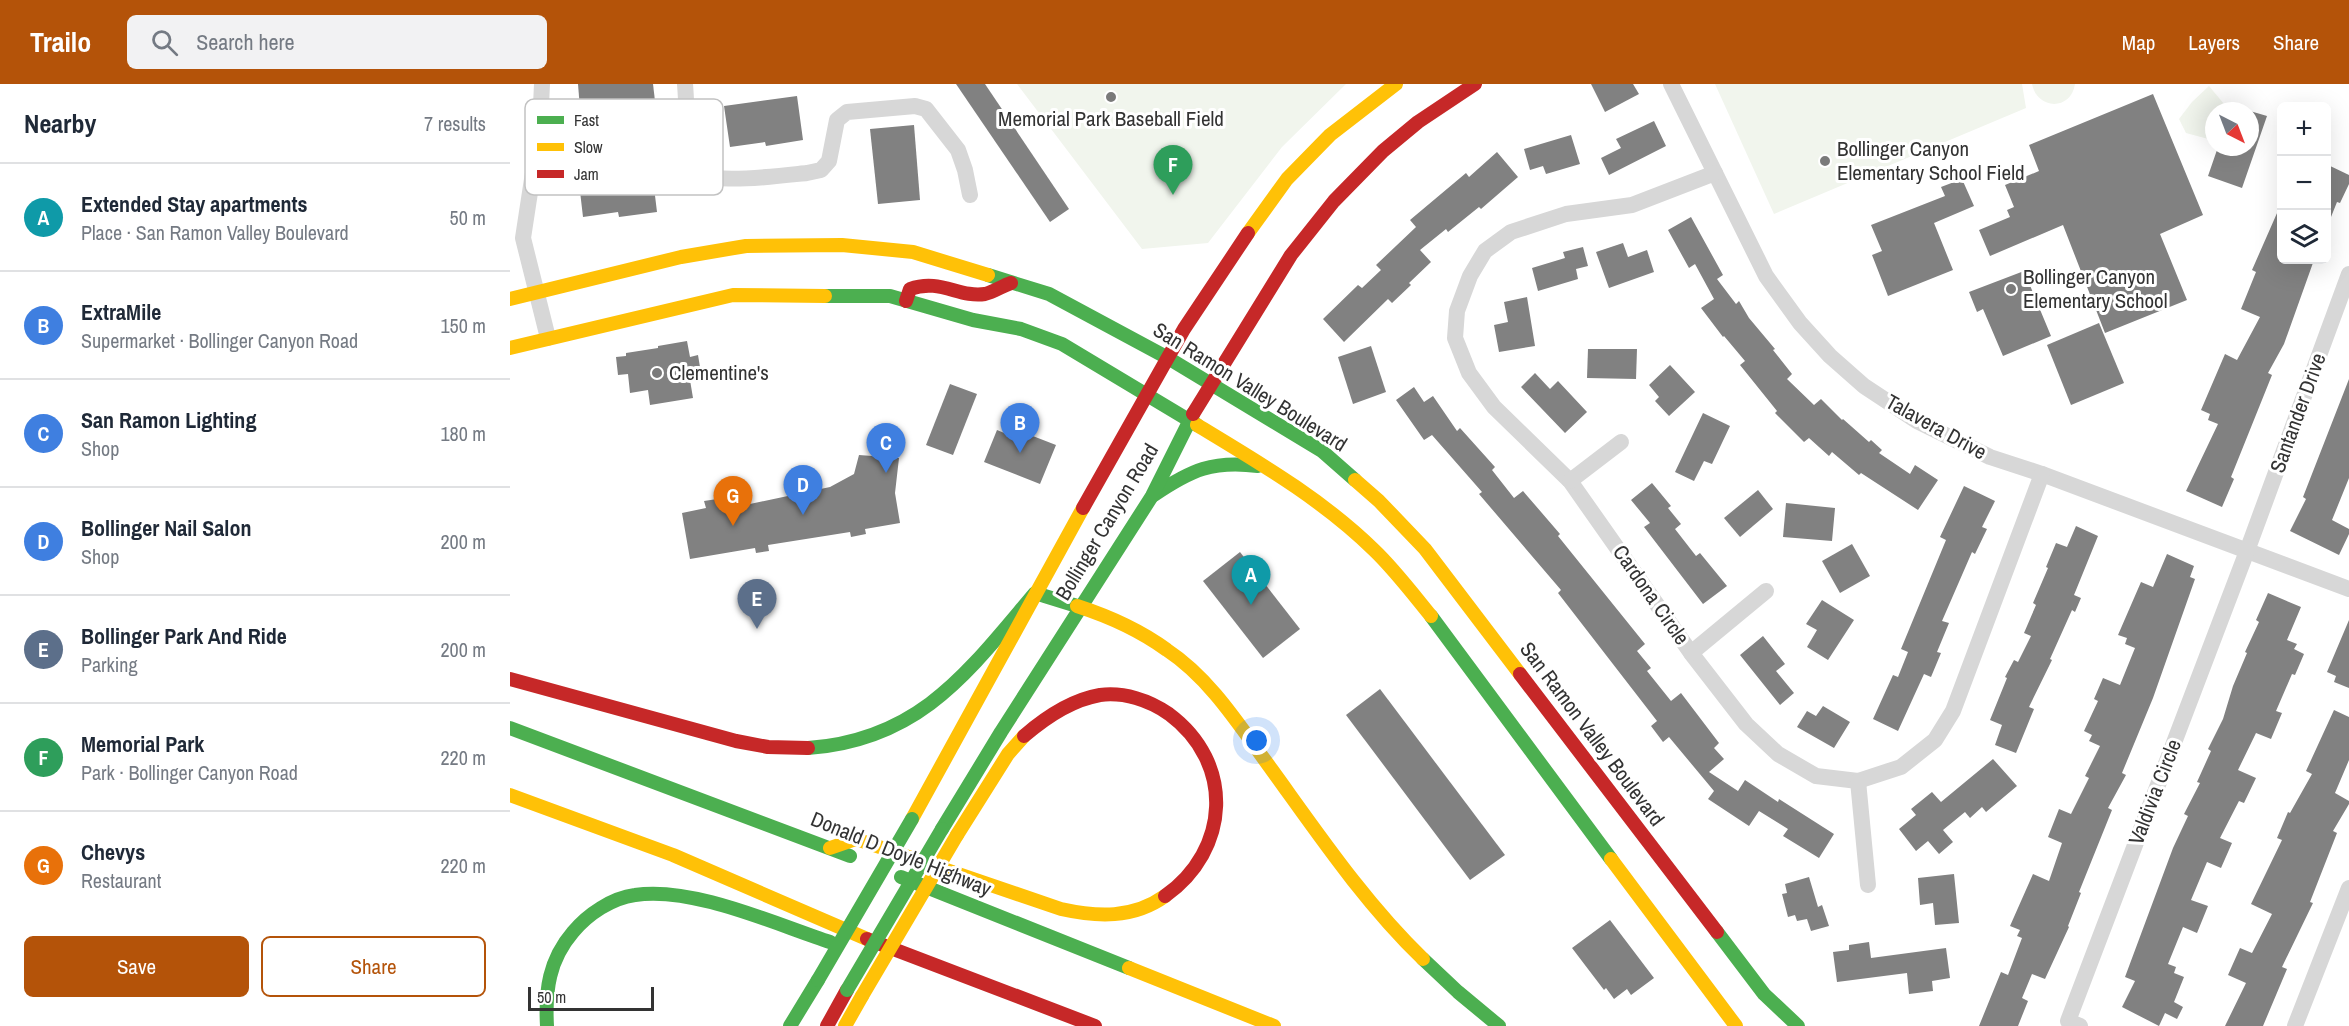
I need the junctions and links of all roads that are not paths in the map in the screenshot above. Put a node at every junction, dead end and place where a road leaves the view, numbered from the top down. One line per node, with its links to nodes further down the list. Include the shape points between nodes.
1 (542, 84): 6 (street)
2 (685, 84): 7 (street)
3 (1396, 84): 19 (main road, Bollinger Canyon Road, via 1330,135 1287,179)
4 (1475, 84): 20 (main road, Bollinger Canyon Road, via 1383,151 1334,201 1291,255)
5 (1671, 84): 8 (street, Talavera Drive)
6 (541, 99)
7 (686, 99)
8 (1715, 173): 25 (street, Talavera Drive, via 1766,276 1830,356 1864,386 1917,421 1990,457); 26 (street, Cardona Circle, via 1632,205 1566,214 1511,232 1485,252 1470,276 1457,311 1455,338 1469,373 1494,407)
9 (723, 179): 11 (street, via 821,170 829,160 837,120 847,112 915,106 926,109 958,150)
10 (529, 195): 14 (street, via 522,238)
11 (970, 195)
12 (2349, 274): 28 (street, Santander Drive)
13 (1011, 283): 14 (main road, San Ramon Valley Boulevard, via 913,252 842,245 746,246); 16 (main road, via 982,295 942,285 919,285 910,289); 19 (main road, San Ramon Valley Boulevard, via 1049,294)
14 (537, 292): 15 (main road, San Ramon Valley Boulevard); 17 (street)
15 (510, 299)
16 (906, 301): 17 (main road, via 890,296 733,295); 21 (main road, via 1021,329 1062,344)
17 (548, 338): 18 (main road)
18 (510, 348)
19 (1168, 358): 20 (main road, San Ramon Valley Boulevard); 21 (main road, Bollinger Canyon Road)
20 (1212, 385): 22 (main road, Bollinger Canyon Road); 50 (main road, San Ramon Valley Boulevard, via 1322,451 1380,501 1425,549 1764,993)
21 (1147, 394): 22 (main road); 31 (main road, Bollinger Canyon Road)
22 (1189, 421): 24 (main road); 27 (main road, Bollinger Canyon Road)
23 (1621, 442): 26 (street)
24 (1269, 468): 27 (main road, via 1242,463 1212,464 1186,474); 49 (main road, via 1374,550 1428,613)
25 (2042, 474): 28 (street, Talavera Drive); 36 (street, Cardona Circle, via 1953,711 1935,740 1901,767)
26 (1570, 481): 33 (street, Cardona Circle)
27 (1152, 496): 32 (main road, Bollinger Canyon Road)
28 (2247, 551): 29 (street, Talavera Drive); 51 (street, Valdivia Circle, via 2068,1021)
29 (2349, 589)
30 (1766, 591): 33 (street)
31 (1035, 593): 32 (main road); 34 (main road, via 970,668 923,710 864,738 833,746 799,749 754,744); 43 (main road, Bollinger Canyon Road, bridge, via 912,819)
32 (1081, 607): 44 (main road, Bollinger Canyon Road, bridge, via 942,829); 48 (main road, via 1168,650 1201,680 1391,926 1452,988)
33 (1691, 653): 36 (street, Cardona Circle, via 1746,724 1778,754 1816,776)
34 (510, 679)
35 (510, 728): 38 (main road, Donald D Doyle Highway)
36 (1858, 781): 39 (street)
37 (510, 795): 41 (main road, via 673,855)
38 (830, 848): 45 (main road, bridge, via 856,839 1061,909 1118,915 1148,908 1192,874 1208,848 1216,791 1210,766 1197,742 1179,722 1155,706 1129,696 1102,695 1072,703 1045,718 1015,745 957,835 862,996); 47 (main road, Donald D Doyle Highway)
39 (1868, 885)
40 (2349, 888): 52 (street)
41 (903, 954): 42 (main road, via 875,957 694,900 665,894 636,895 609,903 583,920 562,943 550,967 545,998); 46 (main road)
42 (547, 1026)
43 (790, 1026)
44 (826, 1026)
45 (845, 1026)
46 (1095, 1026)
47 (1274, 1026)
48 (1499, 1026)
49 (1736, 1026)
50 (1798, 1026)
51 (2080, 1026)
52 (2295, 1026)

